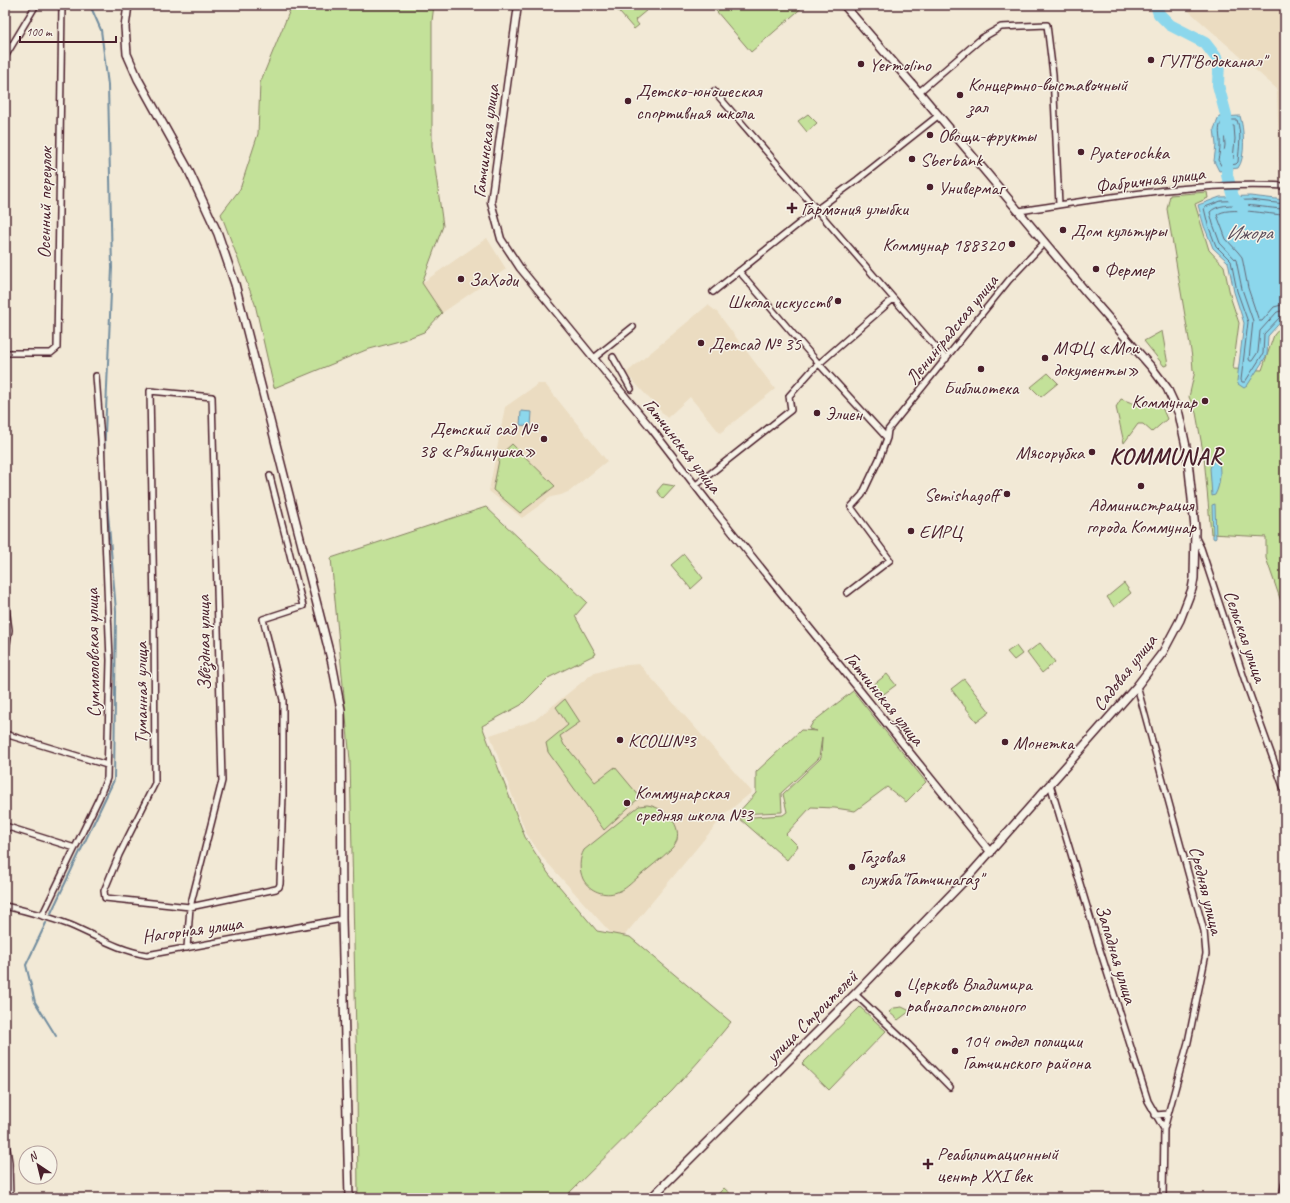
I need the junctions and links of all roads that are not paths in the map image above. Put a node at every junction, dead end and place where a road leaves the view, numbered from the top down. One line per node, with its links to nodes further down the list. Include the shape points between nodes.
1 (36, 5): 6 (street)
2 (62, 5): 19 (street, Осенний переулок, via 57,348 51,353)
3 (128, 5): 45 (main road, via 125,27 128,54 138,79 188,169 218,234 235,284 332,663 341,710)
4 (518, 5): 21 (street, Гатчинская улица, via 491,202 501,239 514,260)
5 (844, 5): 8 (main road, Садовая улица)
6 (5, 57)
7 (714, 91): 12 (street)
8 (919, 92): 9 (main road, Садовая улица); 11 (street, via 982,38 1001,27 1047,25 1053,74)
9 (939, 115): 12 (street); 13 (main road, Садовая улица)
10 (1285, 186): 11 (street, Фабричная улица, via 1216,186 1144,192)
11 (1059, 205): 13 (street, Фабричная улица)
12 (816, 210): 15 (street); 17 (street)
13 (1019, 211): 14 (main road, Садовая улица)
14 (1045, 242): 22 (street, Ленинградская улица, via 1005,284); 30 (main road, Садовая улица, via 1161,379 1174,400 1187,451)
15 (739, 272): 16 (street); 23 (street)
16 (713, 292)
17 (893, 299): 22 (street); 23 (street)
18 (633, 327): 21 (street)
19 (5, 353)
20 (614, 357): 25 (street)
21 (594, 358): 29 (street, Гатчинская улица)
22 (946, 359): 27 (street, Ленинградская улица, via 888,430)
23 (819, 364): 27 (street); 29 (street, via 804,377 789,396 791,410)
24 (96, 376): 36 (street, Суммоловская улица, via 110,660)
25 (632, 388)
26 (150, 391): 43 (street, Звёздная улица, via 212,397 222,781); 43 (street, Туманная улица, via 155,783 104,890 105,898)
27 (887, 438): 31 (street, Ленинградская улица, via 862,495 851,507 890,560)
28 (270, 476): 43 (street, via 303,606 263,619 283,700 280,884 276,889)
29 (696, 485): 41 (street, Гатчинская улица)
30 (1195, 535): 34 (main road, Садовая улица, via 1192,589 1163,652); 38 (street, Сельская улица)
31 (847, 593)
32 (5, 600): 33 (street, via 9,630)
33 (5, 658)
34 (1137, 686): 37 (main road, Садовая улица); 49 (street, Средняя улица, via 1204,931 1206,954 1188,1042)
35 (5, 734): 36 (street)
36 (107, 765): 40 (street, Суммоловская улица, via 107,778)
37 (1050, 784): 41 (main road, Садовая улица); 50 (street, Западная улица, via 1100,950 1148,1101)
38 (1285, 792)
39 (5, 826): 40 (street)
40 (75, 848): 44 (street, Суммоловская улица)
41 (991, 853): 47 (main road, улица Строителей)
42 (5, 906): 44 (street, Нагорная улица)
43 (190, 907): 46 (street, Звёздная улица)
44 (42, 916): 46 (street, Нагорная улица, via 70,925 130,952 146,955)
45 (342, 919): 46 (street, Нагорная улица); 55 (main road)
46 (187, 948)
47 (856, 994): 48 (street); 56 (main road, улица Строителей)
48 (950, 1088)
49 (1168, 1114): 50 (street); 51 (street, Средняя улица)
50 (1155, 1115): 51 (street, Западная улица)
51 (1164, 1129): 57 (street, Средняя улица)
52 (5, 1136): 54 (street)
53 (1285, 1181): 58 (street)
54 (10, 1198)
55 (349, 1198)
56 (651, 1198)
57 (1163, 1198)
58 (1282, 1198)

